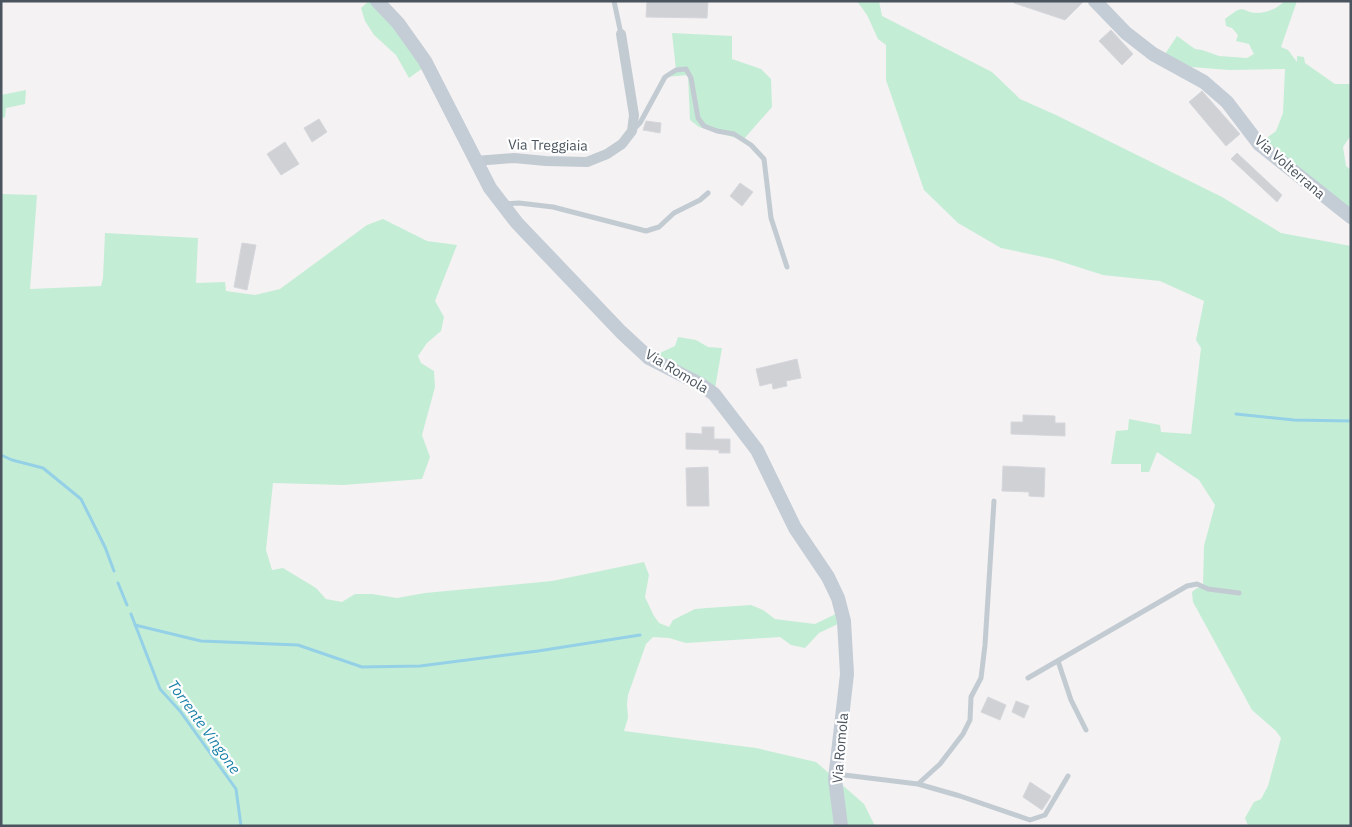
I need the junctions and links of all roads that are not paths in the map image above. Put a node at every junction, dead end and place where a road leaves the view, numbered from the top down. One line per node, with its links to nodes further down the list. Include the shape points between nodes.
1 (377, 1): 6 (street, Via Romola, via 398,23 425,61)
2 (614, 1): 4 (lane)
3 (1095, 1): 9 (street, Via Volterrana, via 1126,33 1153,54 1204,82 1227,102 1259,144)
4 (621, 34): 5 (street, via 634,115)
5 (632, 131): 6 (street, Via Treggiaia, via 608,154 587,162 514,158); 10 (lane, via 640,123 665,77 676,70 686,69 691,78 698,118 704,126 734,134 764,159 771,218)
6 (475, 161): 8 (street, Via Romola)
7 (708, 193): 8 (lane, via 674,213 659,227 646,231 553,207)
8 (502, 204): 16 (street, Via Romola, via 649,358 714,394 757,450 795,528 828,577 844,620 847,674)
9 (1351, 217)
10 (787, 268)
11 (994, 502): 18 (lane, via 985,645 981,678 971,697 970,720 940,764)
12 (1239, 593): 13 (lane, via 1208,589 1197,584 1187,586)
13 (1058, 662): 14 (lane); 15 (lane, via 1070,700)
14 (1028, 678)
15 (1086, 730)
16 (836, 774): 18 (lane); 19 (street, Via Romola)
17 (1068, 776): 18 (lane, via 1045,815 1030,820)
18 (918, 784)
19 (840, 826)

